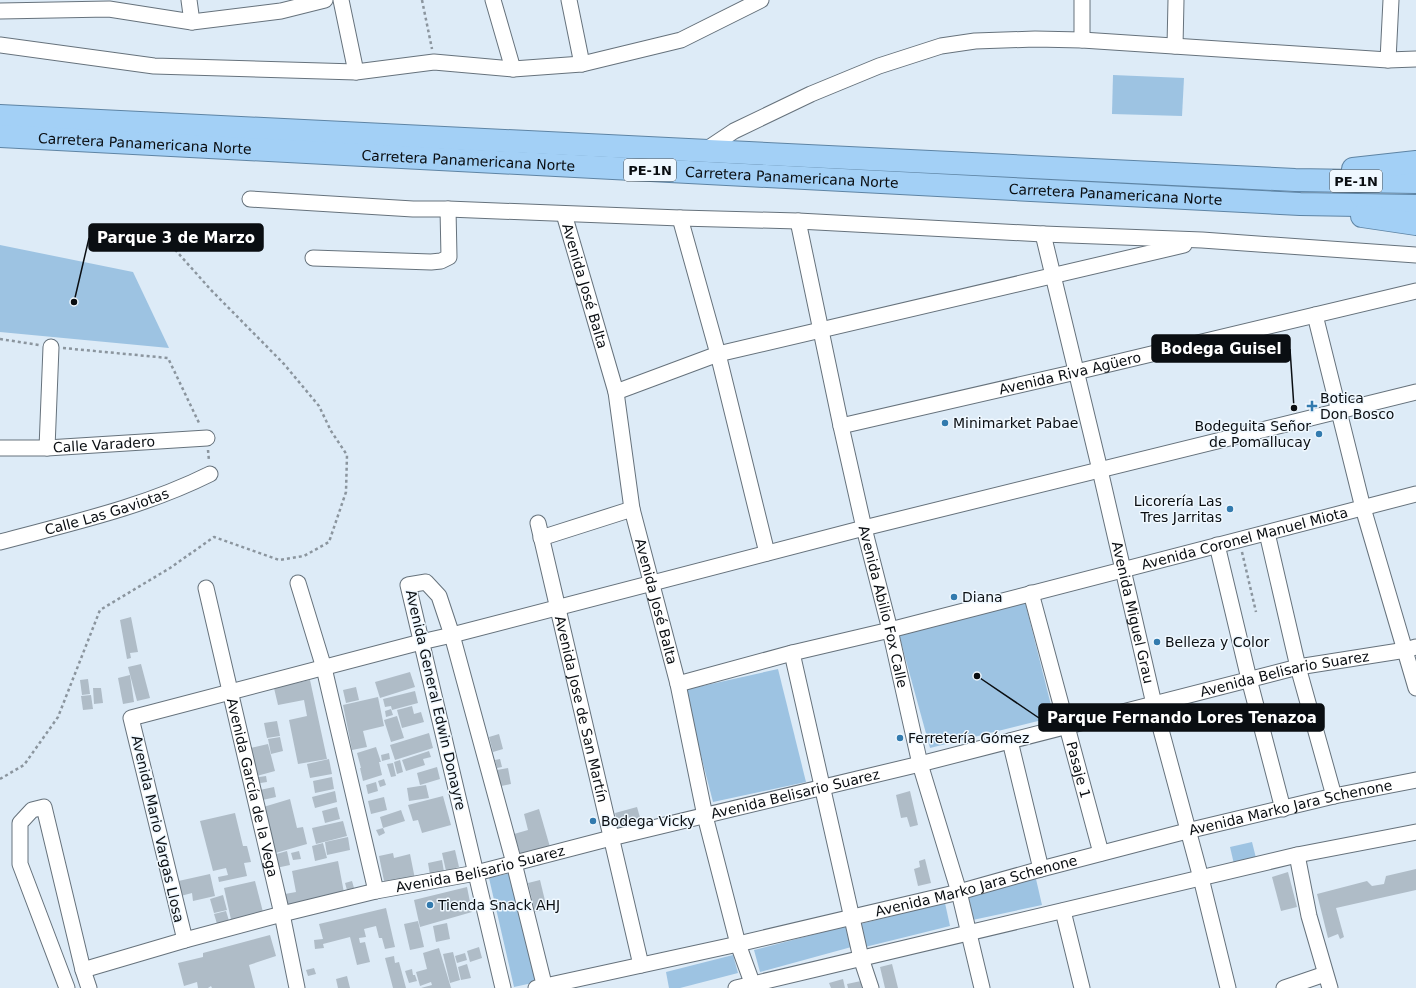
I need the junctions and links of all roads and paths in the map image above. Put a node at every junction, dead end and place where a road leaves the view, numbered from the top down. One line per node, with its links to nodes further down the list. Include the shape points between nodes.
1 (189, 0): 14 (street)
2 (325, 0): 12 (street, via 281,11)
3 (341, 0): 23 (street)
4 (422, 0): 20 (path)
5 (493, 0): 22 (street)
6 (569, 0): 21 (street)
7 (761, 0): 21 (street, via 681,40)
8 (1082, 0): 15 (street)
9 (1176, 0): 17 (street)
10 (1392, 0): 19 (street)
11 (109, 4): 13 (street); 14 (street)
12 (263, 6): 14 (street)
13 (0, 11)
14 (192, 22)
15 (1082, 40): 17 (street); 26 (street, via 975,41 941,46 879,66 811,94 734,131)
16 (0, 45): 23 (street, via 154,66)
17 (1174, 46): 19 (street)
18 (1416, 59): 19 (street)
19 (1388, 60)
20 (434, 62): 22 (street); 23 (street)
21 (582, 64): 22 (street)
22 (513, 69)
23 (356, 72)
24 (0, 116): 26 (highway, Carretera Panamericana Norte / PE-1N)
25 (0, 136): 31 (highway, Carretera Panamericana Norte / PE-1N)
26 (704, 151): 28 (highway, Carretera Panamericana Norte / PE-1N)
27 (1416, 162): 28 (highway, via 1317,173)
28 (1295, 180): 29 (highway, Carretera Panamericana Norte / PE-1N)
29 (1416, 182)
30 (250, 199): 33 (street)
31 (1300, 204): 32 (highway, Carretera Panamericana Norte / PE-1N); 37 (highway)
32 (1416, 206)
33 (448, 209): 34 (street); 42 (street, via 449,257 441,261)
34 (564, 214): 35 (street); 51 (street, Avenida José Balta)
35 (680, 218): 36 (street); 49 (street)
36 (798, 221): 38 (street); 46 (street, Avenida Abilio Fox Calle)
37 (1416, 224)
38 (1043, 234): 39 (street); 43 (street, Avenida Miguel Grau)
39 (1202, 240): 41 (street); 43 (street)
40 (171, 245): 93 (path, via 284,364 319,406 331,432 347,455 346,492 329,542 304,556 278,560 214,537 170,568 100,610 58,717 24,765)
41 (1416, 255)
42 (313, 258)
43 (1054, 276): 46 (street); 50 (street, Avenida Miguel Grau)
44 (1416, 291): 45 (street, Avenida Riva Agüero)
45 (1315, 315): 50 (street, Avenida Riva Agüero); 53 (street)
46 (820, 330): 49 (street); 54 (street, Avenida Abilio Fox Calle)
47 (0, 339): 48 (path)
48 (51, 347): 55 (path, via 168,358); 57 (street)
49 (718, 354): 51 (street); 70 (street)
50 (1076, 372): 54 (street, Avenida Riva Agüero); 58 (street, Avenida Miguel Grau)
51 (616, 392): 62 (street, Avenida José Balta)
52 (1416, 392): 53 (street)
53 (1339, 411): 58 (street); 61 (street)
54 (841, 426): 64 (street, Avenida Abilio Fox Calle)
55 (207, 438): 57 (street, Calle Varadero); 59 (path)
56 (0, 448): 57 (street, Calle Varadero)
57 (47, 448)
58 (1100, 470): 64 (street); 71 (street, Avenida Miguel Grau)
59 (210, 474): 67 (street, Calle Las Gaviotas, via 141,503)
60 (1416, 494): 61 (street, Avenida Coronel Manuel Miota)
61 (1363, 508): 65 (street, Avenida Coronel Manuel Miota); 81 (street)
62 (632, 509): 66 (street); 73 (street, Avenida José Balta)
63 (538, 523): 66 (street, Avenida Jose de San Martín)
64 (864, 528): 70 (street); 78 (street, Avenida Abilio Fox Calle)
65 (1267, 533): 68 (street, Avenida Coronel Manuel Miota); 83 (street)
66 (541, 538): 76 (street, Avenida Jose de San Martín)
67 (0, 542)
68 (1217, 545): 71 (street, Avenida Coronel Manuel Miota); 85 (street)
69 (1241, 549): 77 (path)
70 (767, 553): 73 (street)
71 (1123, 570): 75 (street, Avenida Coronel Manuel Miota); 89 (street, Avenida Miguel Grau)
72 (298, 583): 84 (street)
73 (651, 584): 76 (street); 86 (street, Avenida José Balta)
74 (206, 588): 88 (street, Avenida García de la Vega)
75 (1031, 593): 78 (street, Avenida Coronel Manuel Miota); 90 (street, Pasaje 1)
76 (558, 608): 79 (street); 101 (street, Avenida Jose de San Martín)
77 (1256, 612)
78 (890, 630): 82 (street, Avenida Coronel Manuel Miota); 92 (street, Avenida Abilio Fox Calle)
79 (452, 635): 80 (street); 80 (street, Avenida General Edwin Donayre, via 439,596 426,582 408,585); 104 (street, Avenida General Edwin Donayre)
80 (421, 642): 84 (street); 106 (street, Avenida General Edwin Donayre)
81 (1411, 649): 83 (street, Avenida Belisario Suarez); 87 (street)
82 (792, 653): 86 (street, Avenida Coronel Manuel Miota); 95 (street)
83 (1298, 667): 85 (street, Avenida Belisario Suarez); 96 (street)
84 (324, 668): 88 (street); 108 (street)
85 (1249, 679): 89 (street, Avenida Belisario Suarez); 97 (street)
86 (678, 684): 98 (street, Avenida José Balta)
87 (1416, 688)
88 (231, 692): 111 (street, Avenida García de la Vega); 114 (street, Avenida Mario Vargas Llosa, via 132,718)
89 (1154, 704): 90 (street, Avenida Belisario Suarez); 99 (street, Avenida Miguel Grau)
90 (1066, 726): 91 (street, Avenida Belisario Suarez); 102 (street, Pasaje 1)
91 (1010, 741): 92 (street, Avenida Belisario Suarez); 105 (street)
92 (920, 764): 95 (street, Avenida Belisario Suarez); 109 (street, Avenida Abilio Fox Calle)
93 (0, 779)
94 (1416, 780): 96 (street, Avenida Marko Jara Schenone)
95 (823, 787): 98 (street, Avenida Belisario Suarez); 112 (street)
96 (1334, 796): 97 (street, Avenida Marko Jara Schenone)
97 (1283, 809): 99 (street, Avenida Marko Jara Schenone)
98 (705, 816): 101 (street, Avenida Belisario Suarez); 115 (street, Avenida José Balta)
99 (1187, 831): 102 (street, Avenida Marko Jara Schenone); 107 (street, Avenida Miguel Grau)
100 (1416, 832): 103 (street)
101 (611, 838): 104 (street, Avenida Belisario Suarez); 117 (street, Avenida Jose de San Martín)
102 (1101, 853): 105 (street, Avenida Marko Jara Schenone)
103 (1297, 855): 107 (street); 119 (street, via 1309,916)
104 (514, 863): 106 (street, Avenida Belisario Suarez); 121 (street, Avenida General Edwin Donayre)
105 (1041, 869): 109 (street, Avenida Marko Jara Schenone)
106 (476, 873): 108 (street, Avenida Belisario Suarez); 125 (street, Avenida General Edwin Donayre)
107 (1201, 878): 110 (street); 130 (street, Avenida Miguel Grau)
108 (376, 891): 111 (street, Avenida Belisario Suarez)
109 (959, 892): 112 (street, Avenida Marko Jara Schenone); 113 (street, Avenida Abilio Fox Calle)
110 (1063, 911): 113 (street); 129 (street)
111 (282, 914): 114 (street, Avenida Belisario Suarez); 124 (street, Avenida García de la Vega)
112 (852, 917): 115 (street, Avenida Marko Jara Schenone); 116 (street)
113 (968, 933): 116 (street); 128 (street, Avenida Abilio Fox Calle)
114 (185, 940): 118 (street, Avenida Belisario Suarez)
115 (738, 944): 117 (street, Avenida Marko Jara Schenone); 120 (street, Avenida José Balta)
116 (861, 958): 120 (street); 127 (street)
117 (641, 965): 121 (street, Avenida Marko Jara Schenone)
118 (83, 970): 122 (street, via 44,807 32,810 20,823 20,864); 123 (street)
119 (1328, 981): 131 (street)
120 (753, 986): 126 (street)
121 (542, 987)
122 (67, 988)
123 (89, 988)
124 (297, 988)
125 (503, 988)
126 (736, 988)
127 (871, 988)
128 (982, 988)
129 (1082, 988)
130 (1228, 988)
131 (1284, 988)

